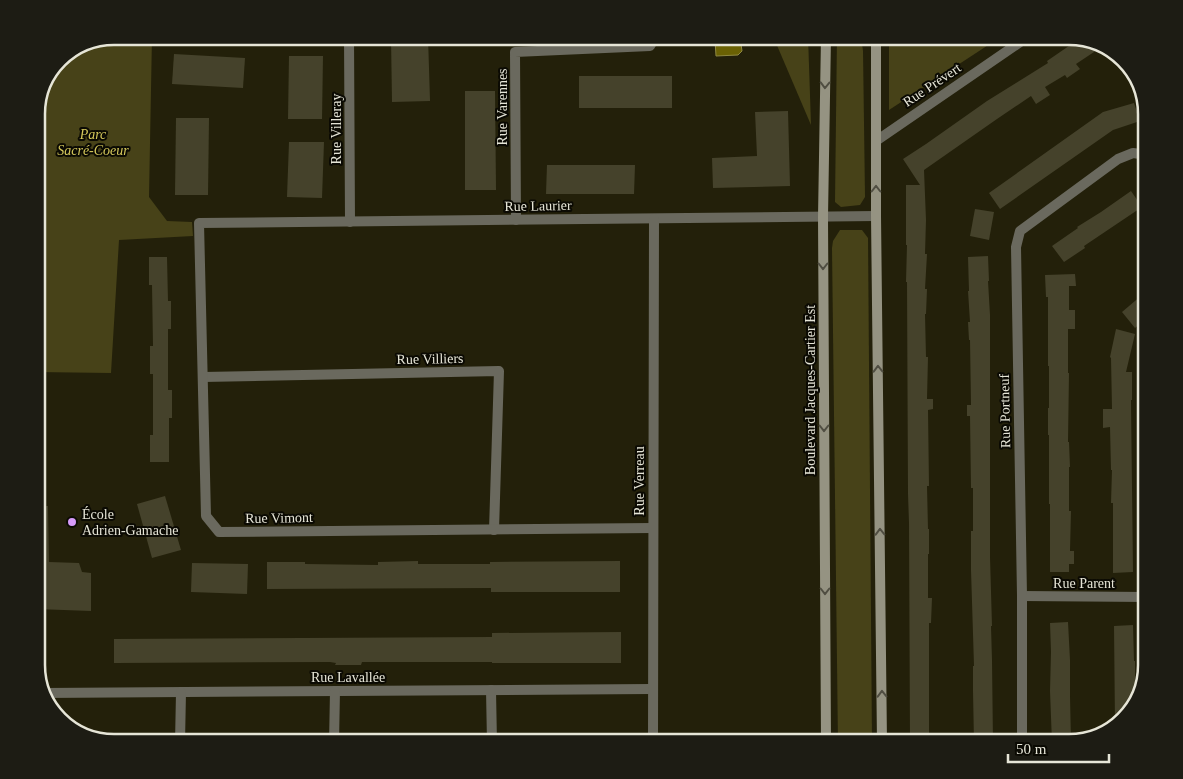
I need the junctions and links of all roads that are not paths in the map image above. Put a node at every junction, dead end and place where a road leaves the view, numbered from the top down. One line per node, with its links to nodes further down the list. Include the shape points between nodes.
1 (349, 45): 12 (street, Rue Villeray)
2 (651, 45): 11 (street, Rue Varennes, via 515,52)
3 (826, 45): 9 (main road, Boulevard Jacques-Cartier Est, one-way to 9)
4 (876, 45): 6 (main road)
5 (1016, 45): 6 (street, Rue Prévert)
6 (876, 140): 8 (main road, one-way to 6)
7 (1138, 154): 17 (street, Rue Portneuf, via 1132,153 1118,159 1020,231 1016,247)
8 (876, 216): 9 (street, Rue Laurier); 29 (main road, one-way to 8)
9 (823, 217): 10 (street, Rue Laurier); 28 (main road, Boulevard Jacques-Cartier Est, one-way to 28)
10 (654, 219): 11 (street, Rue Laurier); 15 (street, Rue Verreau)
11 (516, 220): 12 (street, Rue Laurier)
12 (350, 222): 13 (street, Rue Laurier)
13 (200, 223): 14 (street, Rue Vimont)
14 (203, 377): 16 (street, Rue Vimont, via 206,516 219,532); 16 (street, Rue Villiers, via 498,371)
15 (653, 528): 16 (street, Rue Vimont); 19 (street, Rue Verreau)
16 (494, 530)
17 (1022, 596): 18 (street, Rue Parent); 30 (street, Rue Portneuf)
18 (1138, 597)
19 (652, 689): 20 (street, Rue Lavallée); 27 (street, Rue Verreau)
20 (491, 690): 21 (street, Rue Lavallée); 26 (street)
21 (335, 691): 22 (street, Rue Lavallée); 25 (street)
22 (180, 692): 23 (street, Rue Lavallée); 24 (street)
23 (51, 693)
24 (180, 734)
25 (334, 734)
26 (492, 734)
27 (653, 734)
28 (826, 734)
29 (882, 734)
30 (1022, 734)

